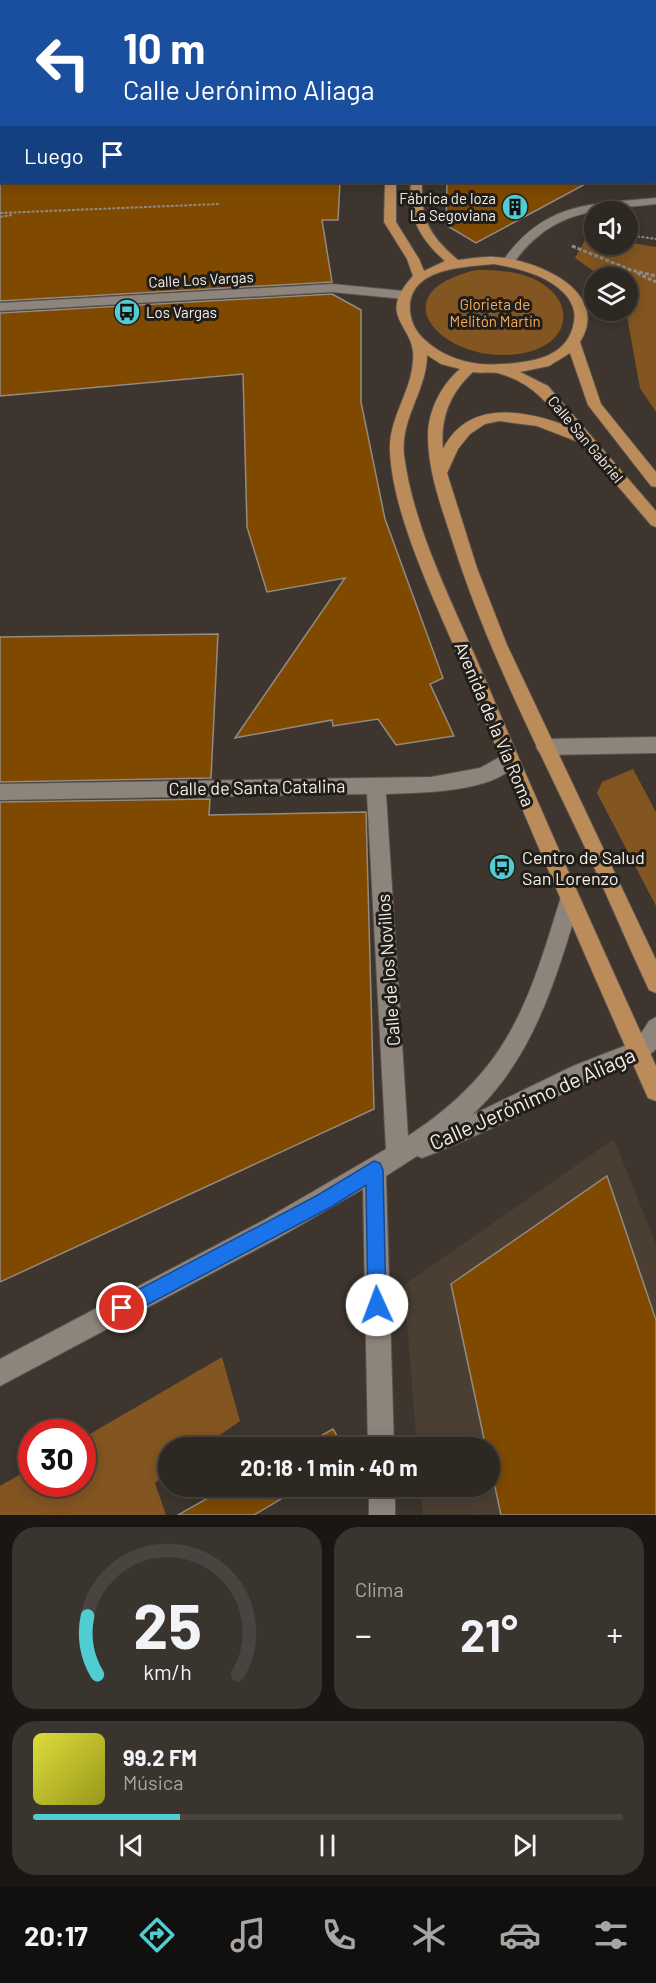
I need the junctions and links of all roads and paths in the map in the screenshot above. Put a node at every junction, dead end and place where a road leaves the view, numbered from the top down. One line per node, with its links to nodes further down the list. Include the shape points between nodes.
1 (390, 183): 15 (main road, via 390,222)
2 (416, 183): 10 (main road, via 417,219 430,242)
3 (656, 201): 9 (street, via 560,215 530,232)
4 (219, 204): 5 (path)
5 (0, 215)
6 (638, 237): 7 (path)
7 (656, 239)
8 (570, 245): 11 (path)
9 (508, 262): 10 (main road); 19 (main road, via 553,278 574,298 581,320 580,332)
10 (454, 263): 15 (main road)
11 (624, 267)
12 (638, 272): 14 (path)
13 (638, 273): 16 (path)
14 (656, 276)
15 (420, 277): 17 (main road)
16 (656, 282)
17 (405, 295): 18 (street, Calle Los Vargas, via 332,288); 20 (main road, via 401,317)
18 (0, 307)
19 (573, 342): 22 (main road, via 551,360); 25 (main road, Calle San Gabriel, via 595,405)
20 (420, 346): 21 (main road, via 450,363); 29 (main road, Avenida de la Vía Roma, via 422,365 397,439 403,488 414,527)
21 (469, 368): 22 (main road); 24 (main road, Avenida de la Vía Roma, via 449,387 439,414 436,444)
22 (506, 371): 23 (main road, Calle San Gabriel, via 543,389)
23 (587, 440): 24 (main road, via 528,417 486,419 453,441); 26 (main road, Calle San Gabriel)
24 (440, 473): 28 (main road, Avenida de la Vía Roma, via 475,587)
25 (656, 482)
26 (656, 520)
27 (656, 745): 28 (street)
28 (545, 747): 33 (main road, Avenida de la Vía Roma)
29 (510, 760): 30 (street, Calle de Santa Catalina, via 490,773 463,781 431,786); 32 (main road, Avenida de la Vía Roma)
30 (376, 785): 31 (street, Calle de Santa Catalina); 37 (street, Calle de los Novillos)
31 (0, 792)
32 (570, 900): 35 (main road, Avenida de la Vía Roma); 37 (street, via 539,999 501,1068 449,1120)
33 (656, 983)
34 (656, 1028): 35 (street, Calle Jerónimo de Aliaga)
35 (639, 1051): 36 (main road, Avenida de la Vía Roma); 37 (street, Calle Jerónimo de Aliaga, via 581,1074 454,1135)
36 (656, 1090)
37 (398, 1156): 38 (street)
38 (374, 1170): 39 (street, via 325,1201); 40 (street)
39 (0, 1373)
40 (381, 1437)
41 (382, 1497): 42 (street)
42 (382, 1515)

